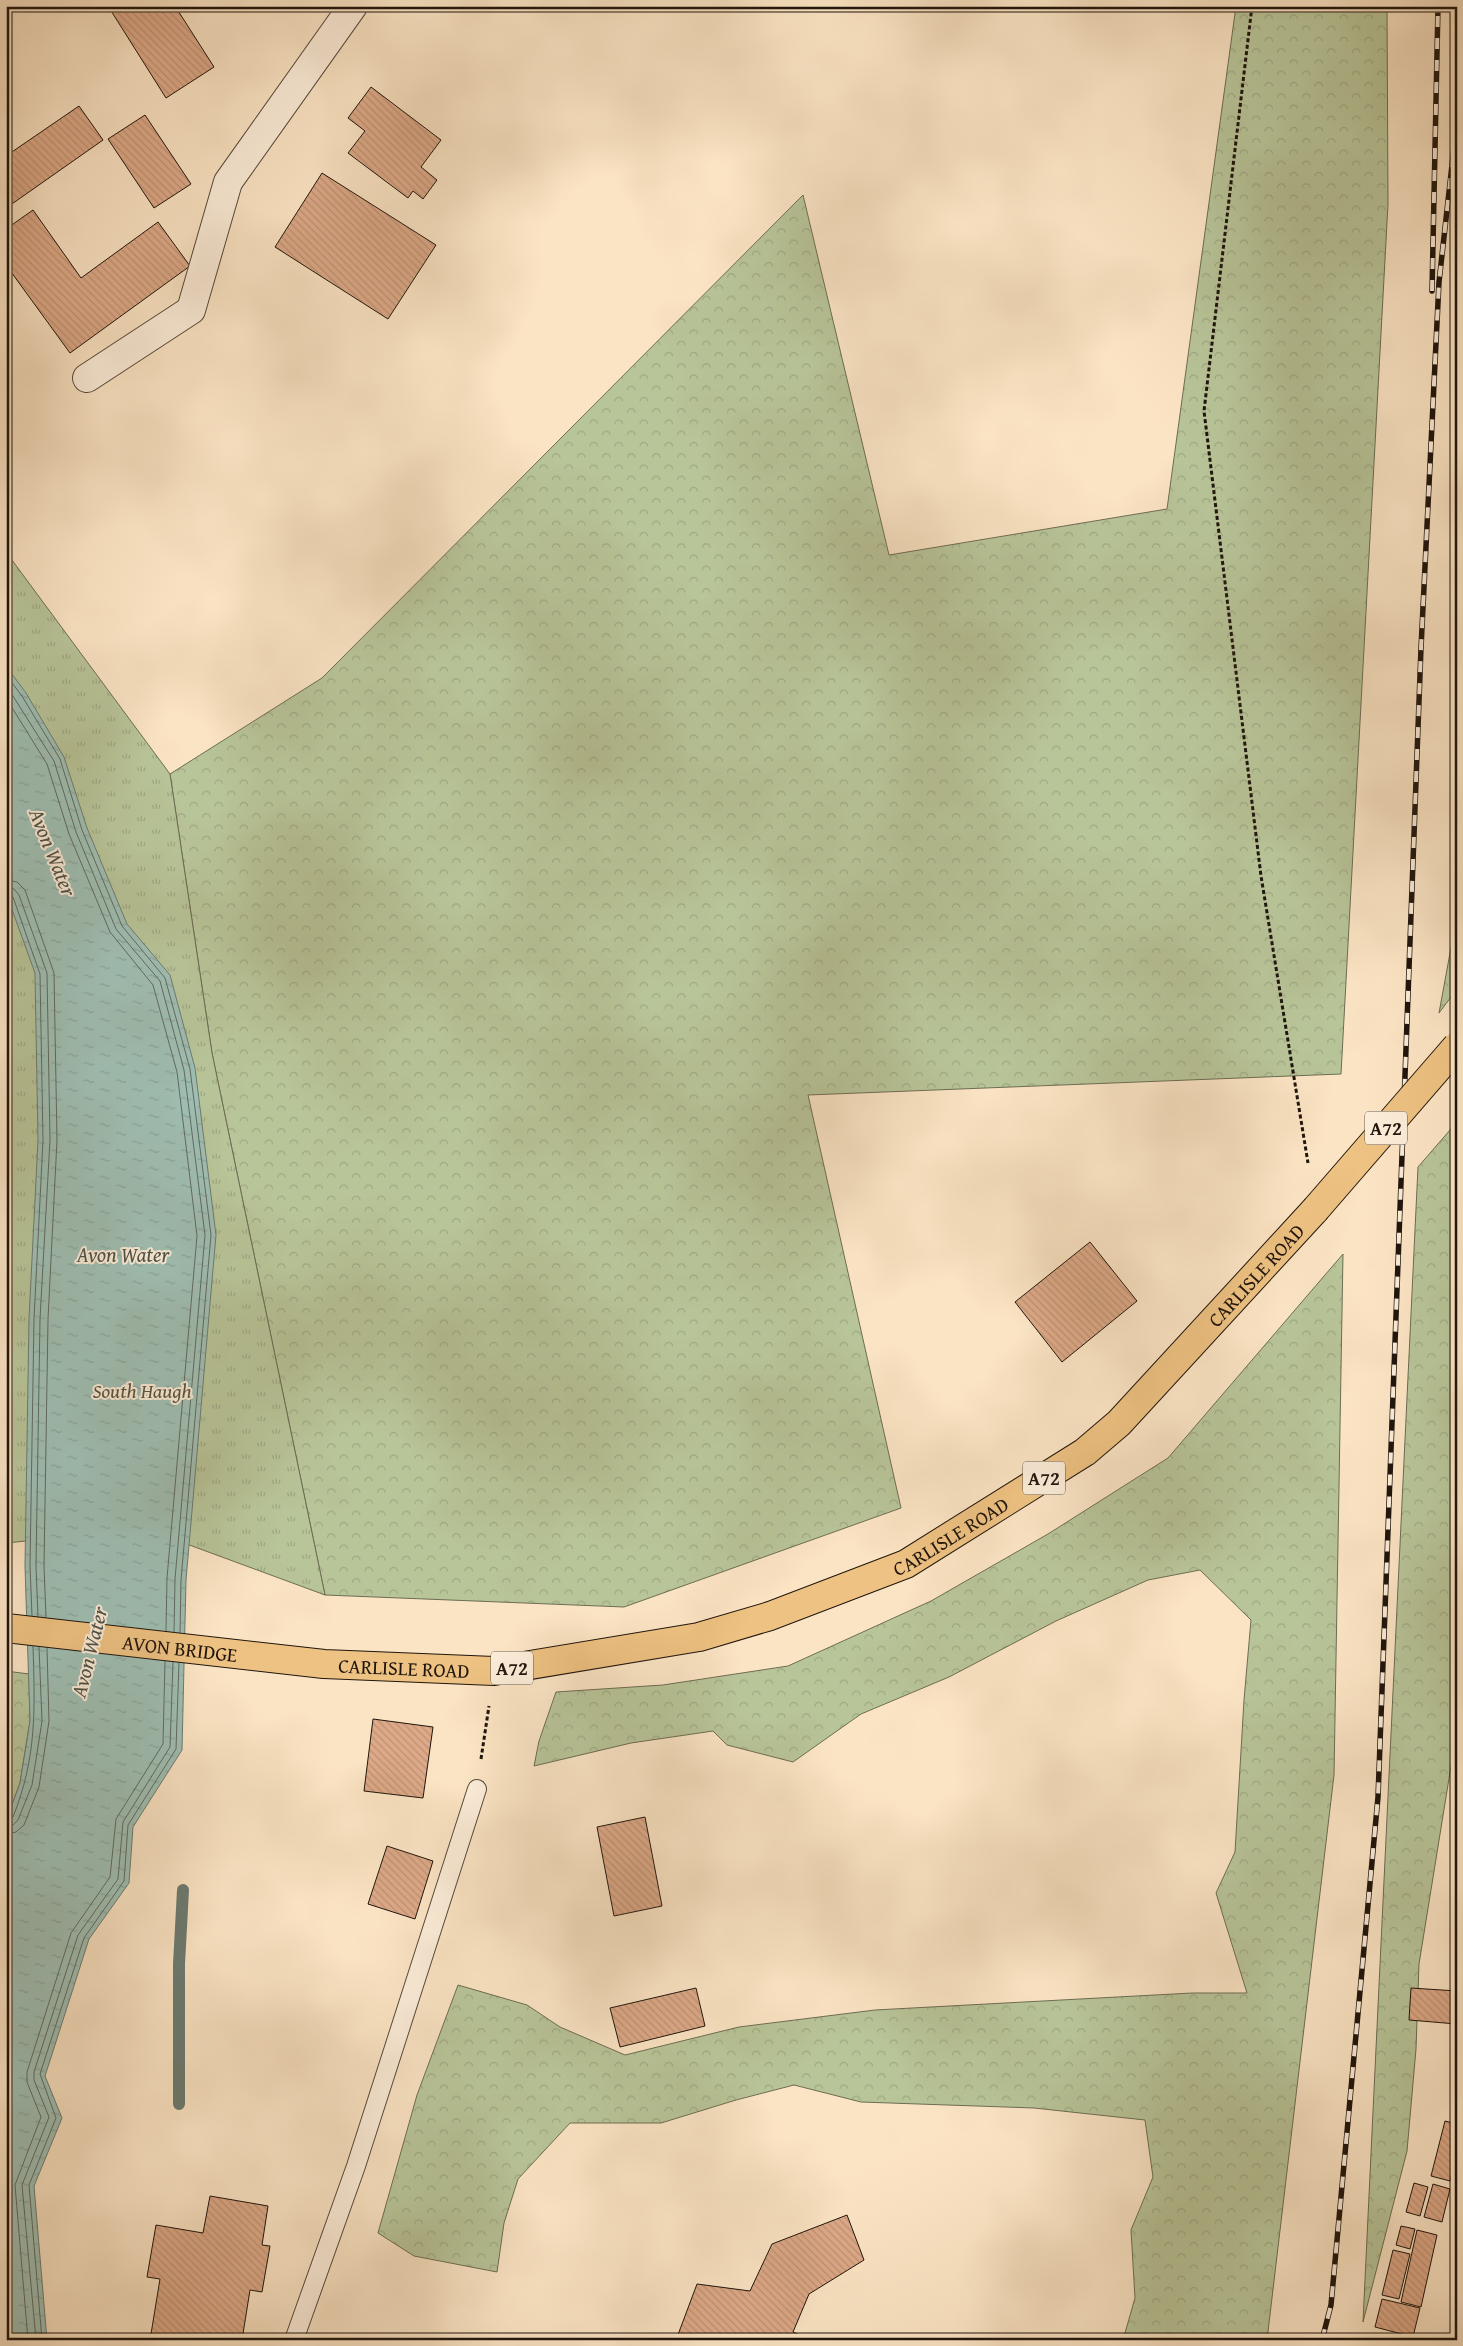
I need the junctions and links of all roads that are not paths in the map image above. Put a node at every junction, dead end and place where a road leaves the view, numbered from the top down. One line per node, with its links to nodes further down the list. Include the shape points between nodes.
1 (353, 6): 2 (street, via 228,182 191,310)
2 (87, 378)
3 (1457, 1046): 5 (main road, CARLISLE ROAD / A72, bridge, via 1315,1210 1119,1423 1085,1452 906,1564 770,1616 699,1637 494,1671)
4 (6, 1628): 5 (main road, AVON BRIDGE / A72)
5 (324, 1664)
6 (477, 1789): 7 (lane, via 356,2166)
7 (294, 2340)

